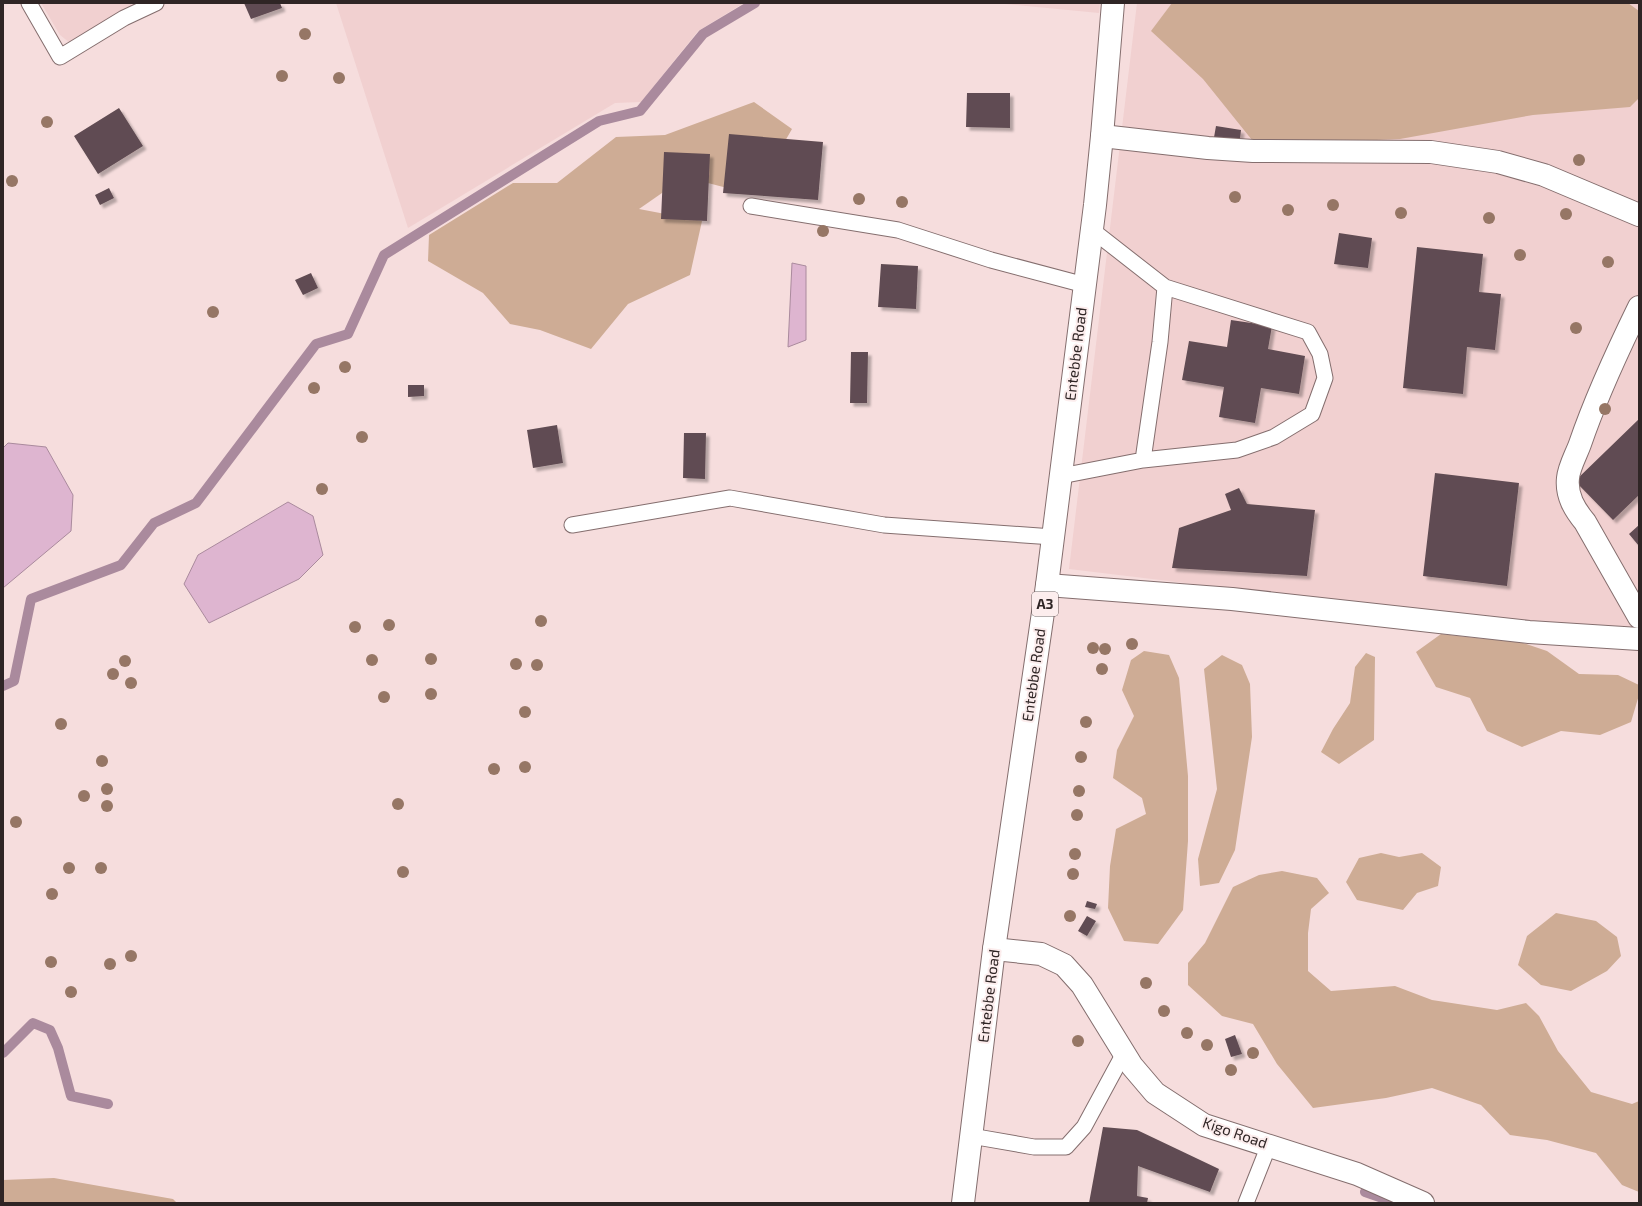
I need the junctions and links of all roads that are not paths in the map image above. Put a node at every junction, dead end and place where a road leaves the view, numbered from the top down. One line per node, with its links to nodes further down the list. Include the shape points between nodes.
1 (29, 3): 2 (lane, via 60,57 124,18)
2 (156, 3)
3 (1113, 3): 4 (street, Entebbe Road / A3)
4 (1102, 136): 6 (street, via 1253,151 1431,152 1498,162 1544,175); 7 (street, Entebbe Road / A3)
5 (751, 206): 8 (lane, via 898,230 991,260)
6 (1639, 215)
7 (1092, 230): 8 (street, Entebbe Road / A3); 9 (lane)
8 (1085, 285): 12 (street, Entebbe Road / A3)
9 (1165, 287): 11 (lane); 11 (lane, via 1308,332 1320,354 1325,378 1312,414 1274,437 1237,450)
10 (1639, 307): 16 (street, via 1587,421 1568,478 1569,494 1574,509 1585,522)
11 (1143, 460): 12 (lane)
12 (1061, 476): 14 (street, Entebbe Road / A3)
13 (572, 525): 14 (lane, via 730,498 884,525)
14 (1053, 537): 15 (street, Entebbe Road / A3)
15 (1047, 585): 17 (street, via 1232,599 1529,632); 18 (street, Entebbe Road / A3)
16 (1639, 618)
17 (1639, 639)
18 (994, 949): 19 (street, Kigo Road, via 1041,954 1064,965 1082,985); 20 (street, Entebbe Road / A3)
19 (1124, 1053): 20 (lane, via 1084,1127 1066,1147 1034,1147); 21 (street, Kigo Road, via 1155,1093 1204,1125)
20 (971, 1136): 22 (street, Entebbe Road / A3)
21 (1269, 1145): 23 (lane); 24 (street, Kigo Road, via 1357,1174)
22 (963, 1203)
23 (1246, 1203)
24 (1423, 1203)

